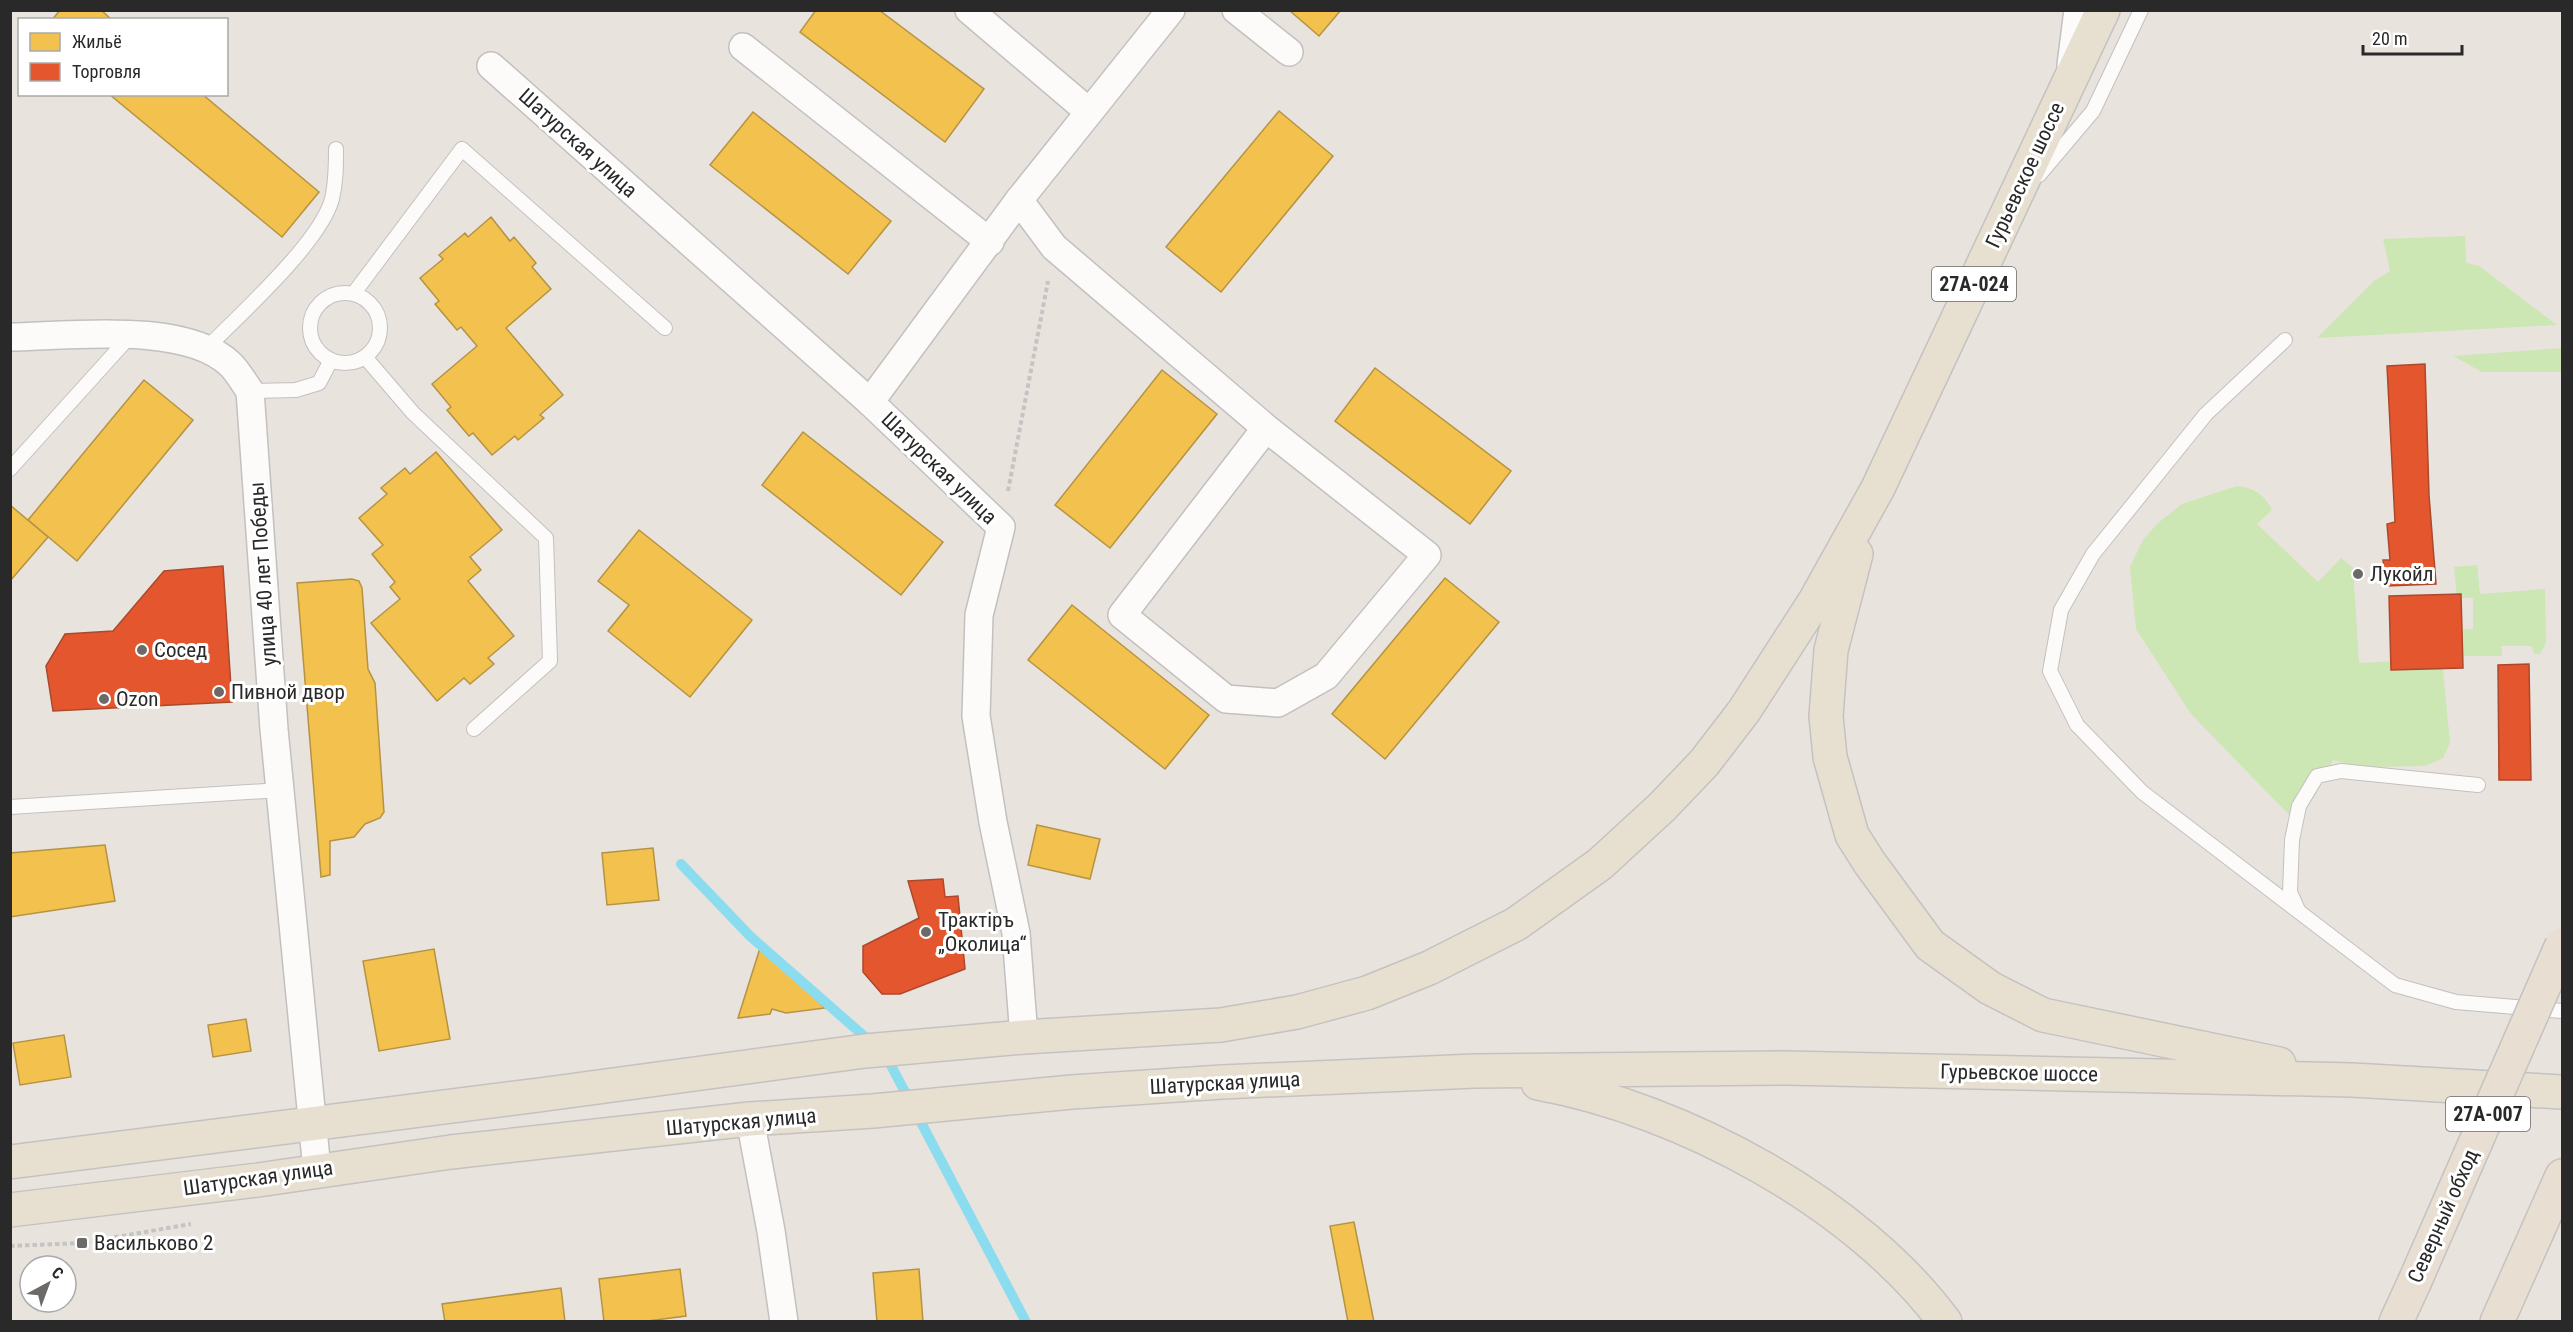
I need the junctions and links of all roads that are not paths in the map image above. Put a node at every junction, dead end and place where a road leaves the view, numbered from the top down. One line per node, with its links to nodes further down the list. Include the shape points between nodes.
1 (969, 10): 11 (street)
2 (1171, 10): 11 (street)
3 (1236, 10): 8 (street)
4 (2080, 10): 10 (main road)
5 (2103, 10): 10 (main road, Гурьевское шоссе / 27А-024)
6 (2141, 10): 14 (lane, via 2093,111)
7 (743, 47): 15 (street)
8 (1289, 52)
9 (491, 66): 25 (street, Шатурская улица)
10 (2074, 69): 14 (main road, Гурьевское шоссе / 27А-024)
11 (1089, 111): 13 (street)
12 (336, 148): 21 (lane, via 331,201 319,226 302,249)
13 (1019, 200): 15 (street); 26 (street, via 1054,248)
14 (2009, 211): 28 (main road, Гурьевское шоссе / 27А-024)
15 (990, 242): 25 (street)
16 (354, 293): 17 (lane, via 462,149); 22 (lane, via 365,298 379,316 379,339); 23 (lane, via 331,295 314,311 314,344)
17 (664, 328)
18 (131, 335): 19 (street); 21 (street, via 173,338); 27 (lane)
19 (10, 337)
20 (2285, 340): 33 (lane, via 2206,414 2093,554 2061,610 2050,670 2077,725 2142,792)
21 (206, 349): 24 (street, via 230,364)
22 (365, 357): 23 (lane, via 354,362); 29 (lane, via 413,413 546,538 550,662)
23 (331, 360): 24 (lane, via 319,383 296,390)
24 (250, 392): 31 (street, улица 40 лет Победы)
25 (870, 402): 36 (street, Шатурская улица, via 1002,527 979,615 976,716 1016,933)
26 (1266, 428): 26 (street, via 1427,555 1326,675 1278,703 1226,699 1122,615)
27 (10, 469)
28 (1870, 503): 36 (main road, via 1810,610 1744,711 1704,763 1600,864 1516,924 1367,993 1297,1012 1221,1025); 38 (main road, via 1831,650 1826,716 1830,757 1852,835 1930,945 1990,988 2043,1014)
29 (474, 729)
30 (2478, 785): 33 (lane, via 2341,771 2317,776 2299,806 2292,840 2290,892)
31 (281, 790): 32 (lane); 41 (street, улица 40 лет Победы)
32 (10, 807)
33 (2298, 911): 35 (lane, via 2395,985 2456,1002)
34 (2562, 945): 49 (highway, Северный обход / 27А-007, bridge)
35 (2562, 1011)
36 (1024, 1036): 41 (main road, via 865,1051)
37 (1475, 1071): 38 (main road, Гурьевское шоссе, via 1785,1068); 40 (main road, Шатурская улица, via 1222,1082); 48 (main road, via 1563,1087 1654,1116 1750,1161 1811,1197 1857,1232 1904,1275)
38 (2352, 1080): 39 (main road, Гурьевское шоссе)
39 (2562, 1092)
40 (750, 1119): 43 (main road, Шатурская улица); 47 (street)
41 (313, 1123): 42 (main road); 43 (street, улица 40 лет Победы)
42 (10, 1162)
43 (317, 1170): 45 (main road, Шатурская улица)
44 (2562, 1176): 46 (highway)
45 (10, 1210)
46 (2498, 1321)
47 (784, 1322)
48 (1945, 1322)
49 (2396, 1322)

